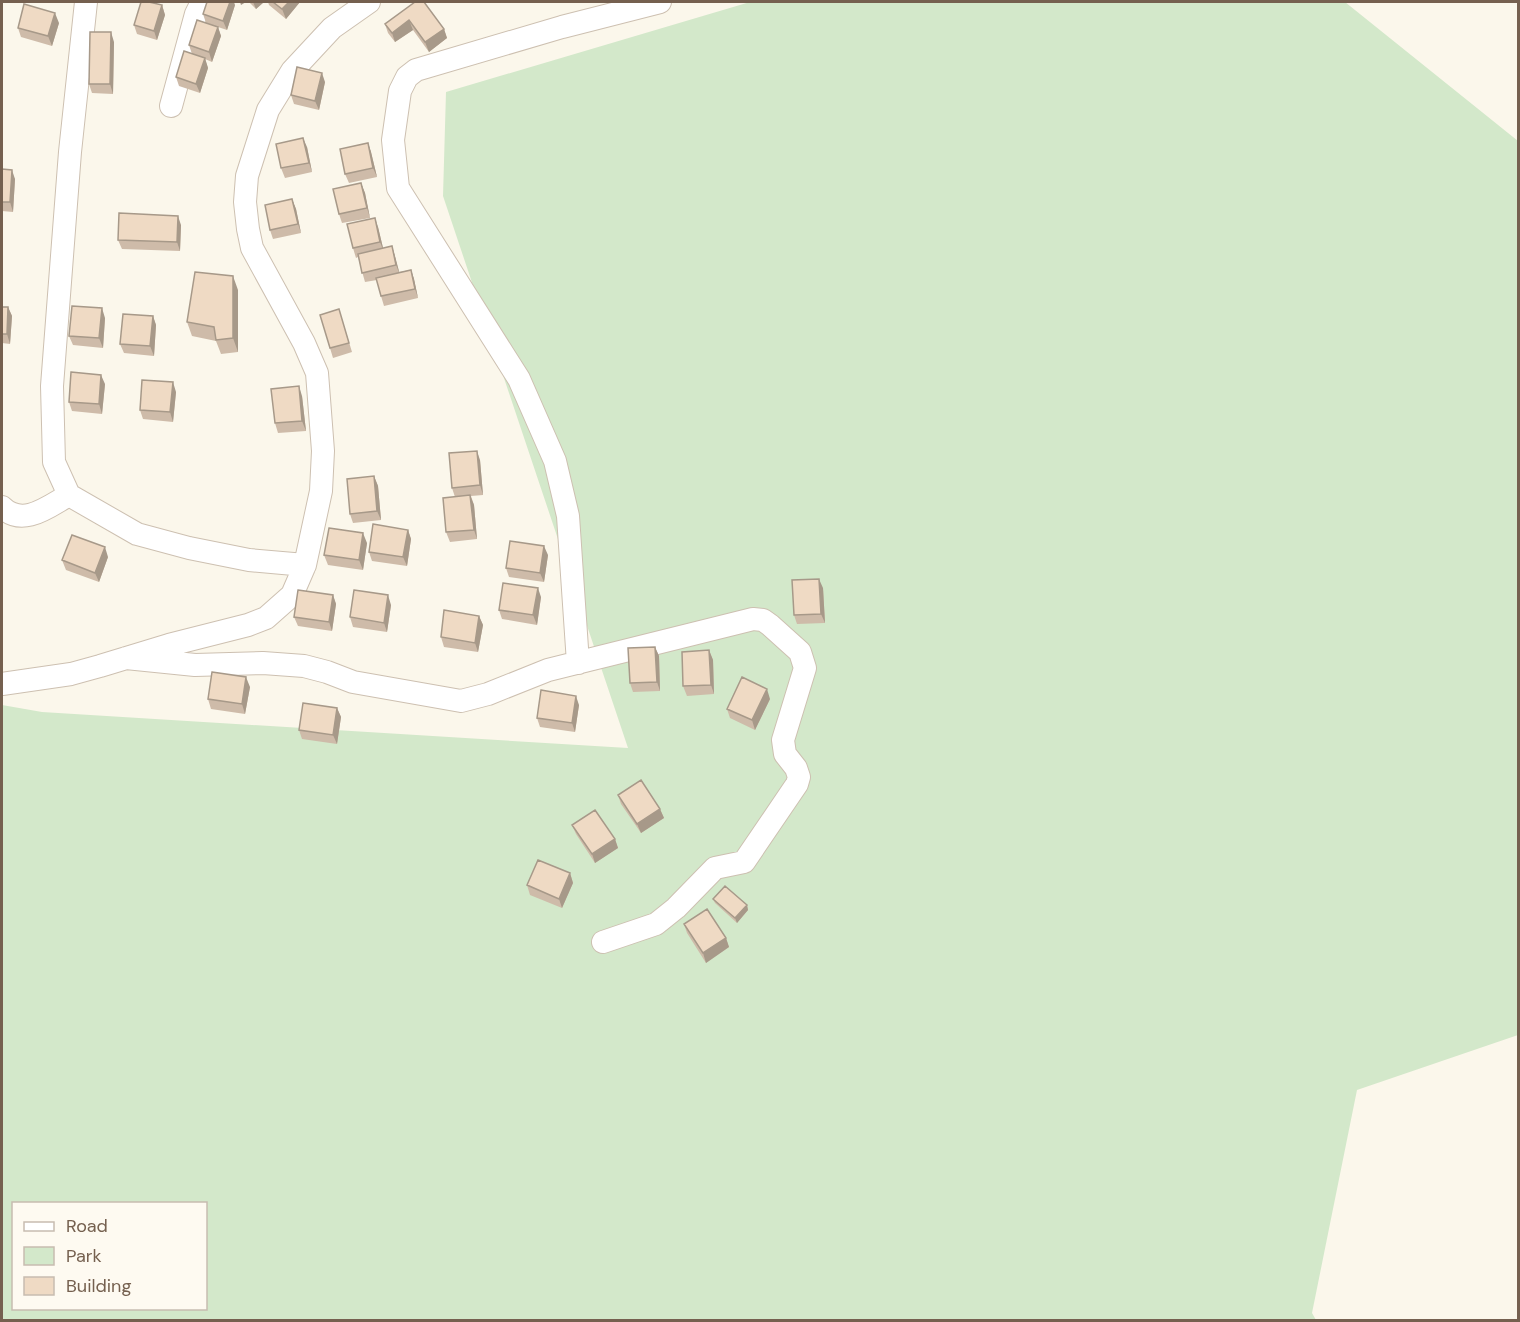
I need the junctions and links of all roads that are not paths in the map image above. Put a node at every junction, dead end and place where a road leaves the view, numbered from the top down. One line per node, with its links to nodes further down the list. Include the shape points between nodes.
1 (86, 2): 6 (street, via 51,386 54,462)
2 (202, 2): 5 (street)
3 (369, 2): 8 (street, via 332,28 292,71 268,110 247,176 245,202 252,248 317,373 324,451 321,491)
4 (660, 2): 10 (street, via 416,70 407,76 400,91 393,140 398,188 519,379 555,461 568,516)
5 (171, 106)
6 (69, 495): 7 (street, via 34,514 19,517); 8 (street, via 137,534 238,558)
7 (2, 507)
8 (305, 565): 9 (street, via 292,595 266,618)
9 (126, 658): 10 (street, via 195,665 304,666 353,682 461,701); 11 (street, via 71,674)
10 (578, 663): 12 (street, via 753,619 763,620 800,651 805,668 783,740 785,754 799,777 797,784 744,862 715,868 656,924)
11 (2, 684)
12 (603, 942)

